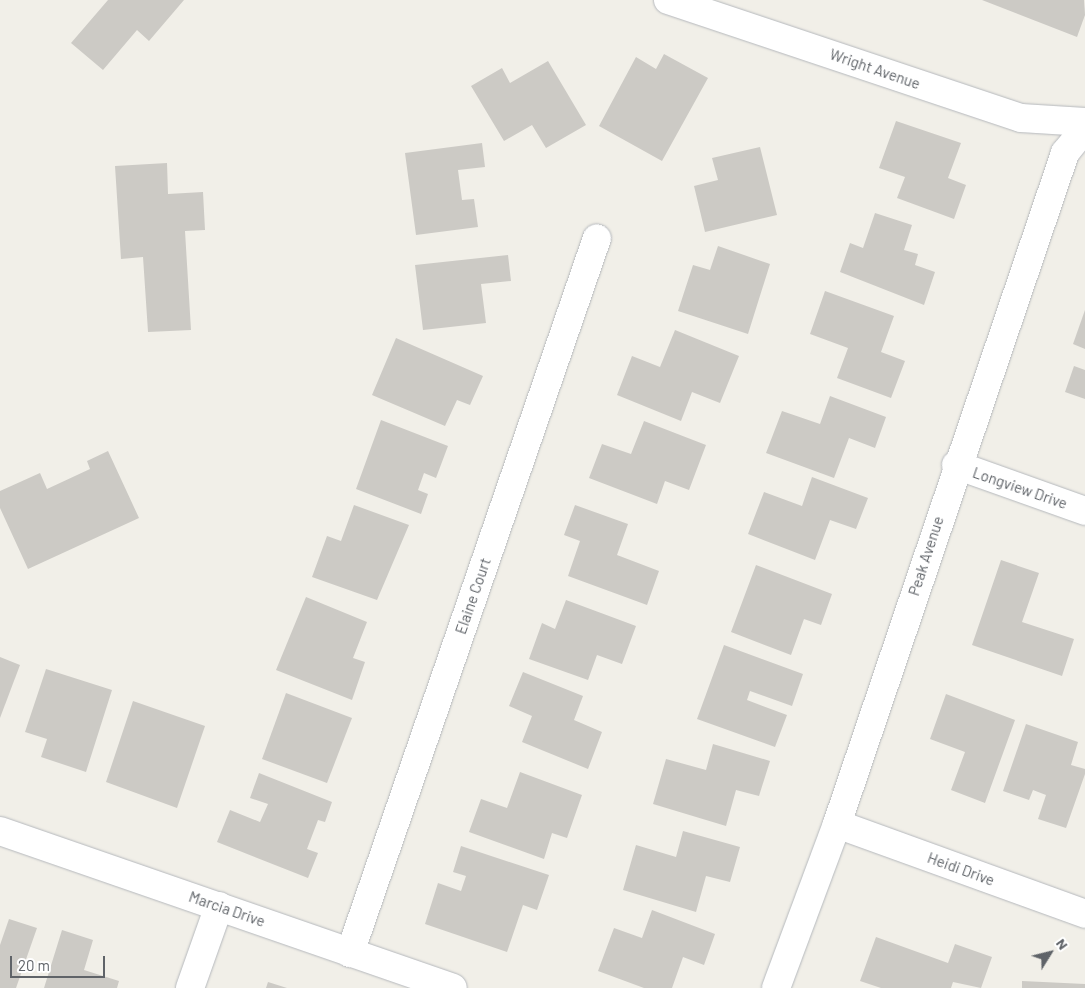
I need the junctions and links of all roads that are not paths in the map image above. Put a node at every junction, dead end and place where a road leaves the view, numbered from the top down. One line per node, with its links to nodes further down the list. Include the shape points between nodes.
1 (668, 0): 2 (street, Wright Avenue, via 1021,118)
2 (1085, 122)
3 (1085, 128): 5 (street, Peak Avenue, via 1065,153)
4 (597, 238): 11 (street, Elaine Court)
5 (956, 465): 6 (street, Longview Drive); 7 (street, Peak Avenue)
6 (1085, 511)
7 (837, 824): 10 (street, Heidi Drive); 14 (street, Peak Avenue)
8 (0, 831): 9 (street, Marcia Drive)
9 (219, 906): 11 (street, Marcia Drive); 12 (street)
10 (1085, 914)
11 (350, 953): 13 (street, Marcia Drive)
12 (190, 988)
13 (453, 988)
14 (776, 988)

